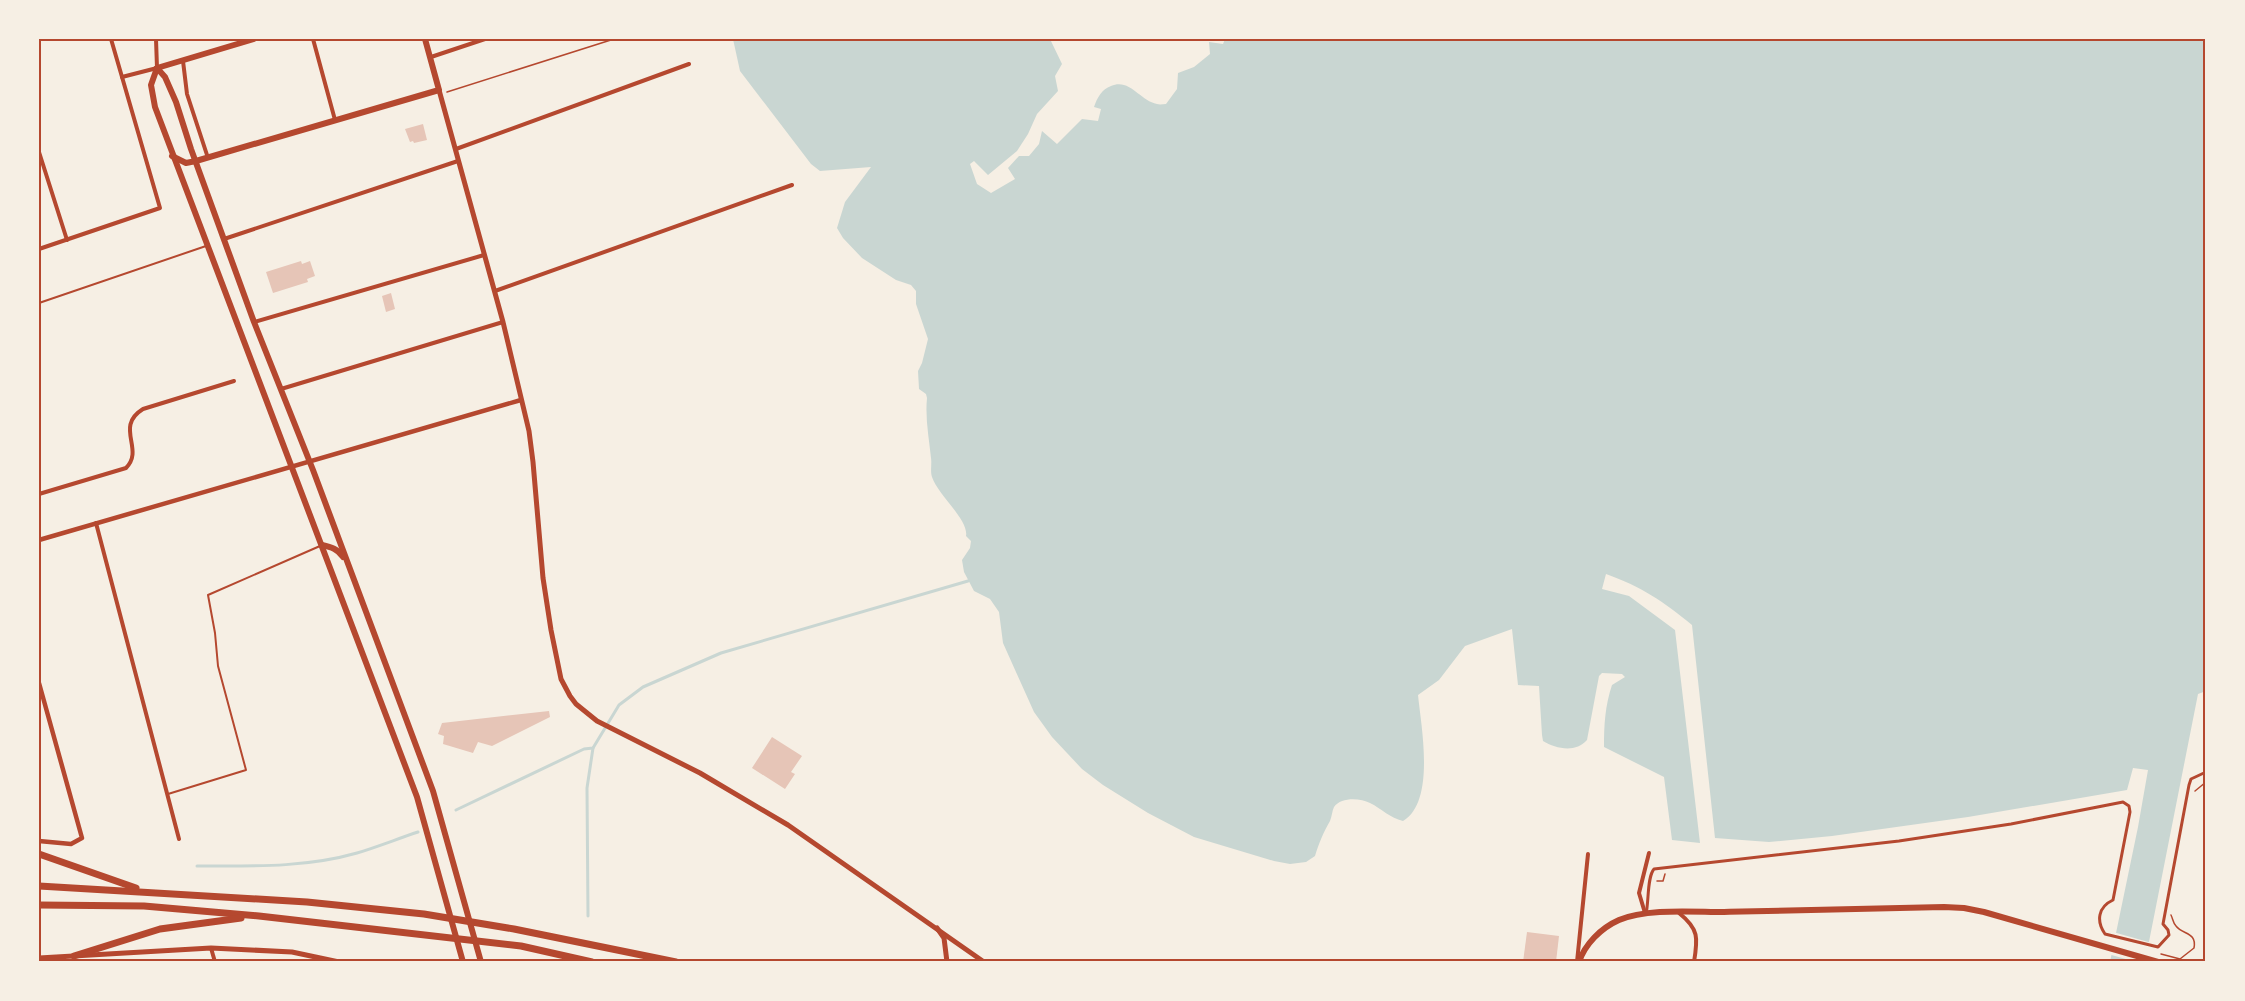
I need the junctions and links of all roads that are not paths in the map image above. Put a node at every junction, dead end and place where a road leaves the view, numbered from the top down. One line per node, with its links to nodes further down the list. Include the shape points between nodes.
1 (111, 39): 11 (street)
2 (156, 39): 10 (street)
3 (254, 39): 8 (main road)
4 (313, 39): 13 (street)
5 (425, 39): 7 (main road)
6 (485, 39): 7 (street)
7 (430, 57): 12 (main road)
8 (183, 60): 10 (main road); 17 (street, via 187,94)
9 (688, 64): 14 (street)
10 (157, 68): 11 (street); 16 (main road, via 152,95); 18 (main road, via 176,102)
11 (122, 77): 22 (street, via 159,208)
12 (439, 92): 13 (main road); 14 (main road)
13 (335, 120): 17 (main road)
14 (455, 150): 19 (main road)
15 (39, 152): 22 (street)
16 (172, 156): 18 (main road, via 186,163); 23 (main road)
17 (208, 158): 18 (main road)
18 (196, 161): 21 (main road)
19 (458, 161): 21 (street); 25 (main road)
20 (792, 185): 26 (street)
21 (224, 239): 28 (main road)
22 (67, 240): 24 (street)
23 (206, 246): 27 (lane); 34 (main road)
24 (39, 249)
25 (484, 255): 26 (main road); 28 (street)
26 (494, 292): 29 (main road)
27 (39, 303)
28 (254, 322): 31 (main road)
29 (503, 322): 31 (street); 32 (main road)
30 (234, 381): 35 (street, via 143,409 130,423 133,456 126,468)
31 (281, 389): 33 (main road)
32 (521, 400): 33 (street); 54 (main road, via 533,462 543,578 561,680 576,704 597,721 749,801)
33 (309, 461): 34 (street); 39 (main road)
34 (293, 466): 36 (street); 38 (main road)
35 (39, 494)
36 (96, 523): 37 (street); 42 (street)
37 (39, 540)
38 (322, 545): 39 (main road, via 340,552); 42 (lane, via 208,595 218,666 246,770); 65 (main road, via 417,797)
39 (351, 570): 66 (main road, via 433,791)
40 (39, 683): 44 (street, via 82,838 71,844)
41 (2206, 772): 52 (street, via 2191,779 2189,785 2163,924 2169,935 2158,947 2105,934 2100,927 2100,914 2113,900 2130,812 2123,802 1899,841 1654,869 1649,877)
42 (167, 794): 43 (street)
43 (179, 839)
44 (39, 841)
45 (1649, 853): 52 (street, via 1639,894)
46 (39, 854): 49 (highway)
47 (1588, 854): 55 (street)
48 (39, 886): 49 (highway)
49 (144, 891): 68 (highway, via 424,914)
50 (39, 905): 53 (highway, via 144,906)
51 (1679, 912): 52 (main road); 73 (street, via 1688,919 1698,938); 74 (main road, via 1964,908)
52 (1646, 914): 56 (main road, via 1613,923)
53 (259, 916): 60 (highway, via 160,929); 67 (highway, via 521,946)
54 (936, 927): 59 (main road); 69 (main road, via 944,938)
55 (1580, 934): 56 (street); 72 (street)
56 (1587, 946): 72 (main road)
57 (211, 948): 58 (main road); 63 (street); 64 (main road, via 292,952)
58 (112, 954): 60 (main road); 62 (street)
59 (975, 955): 70 (main road); 71 (main road)
60 (74, 956): 61 (main road)
61 (39, 958)
62 (115, 962)
63 (215, 962)
64 (334, 962)
65 (463, 962)
66 (481, 962)
67 (592, 962)
68 (676, 962)
69 (947, 962)
70 (977, 962)
71 (984, 962)
72 (1578, 962)
73 (1694, 962)
74 (2156, 962)

